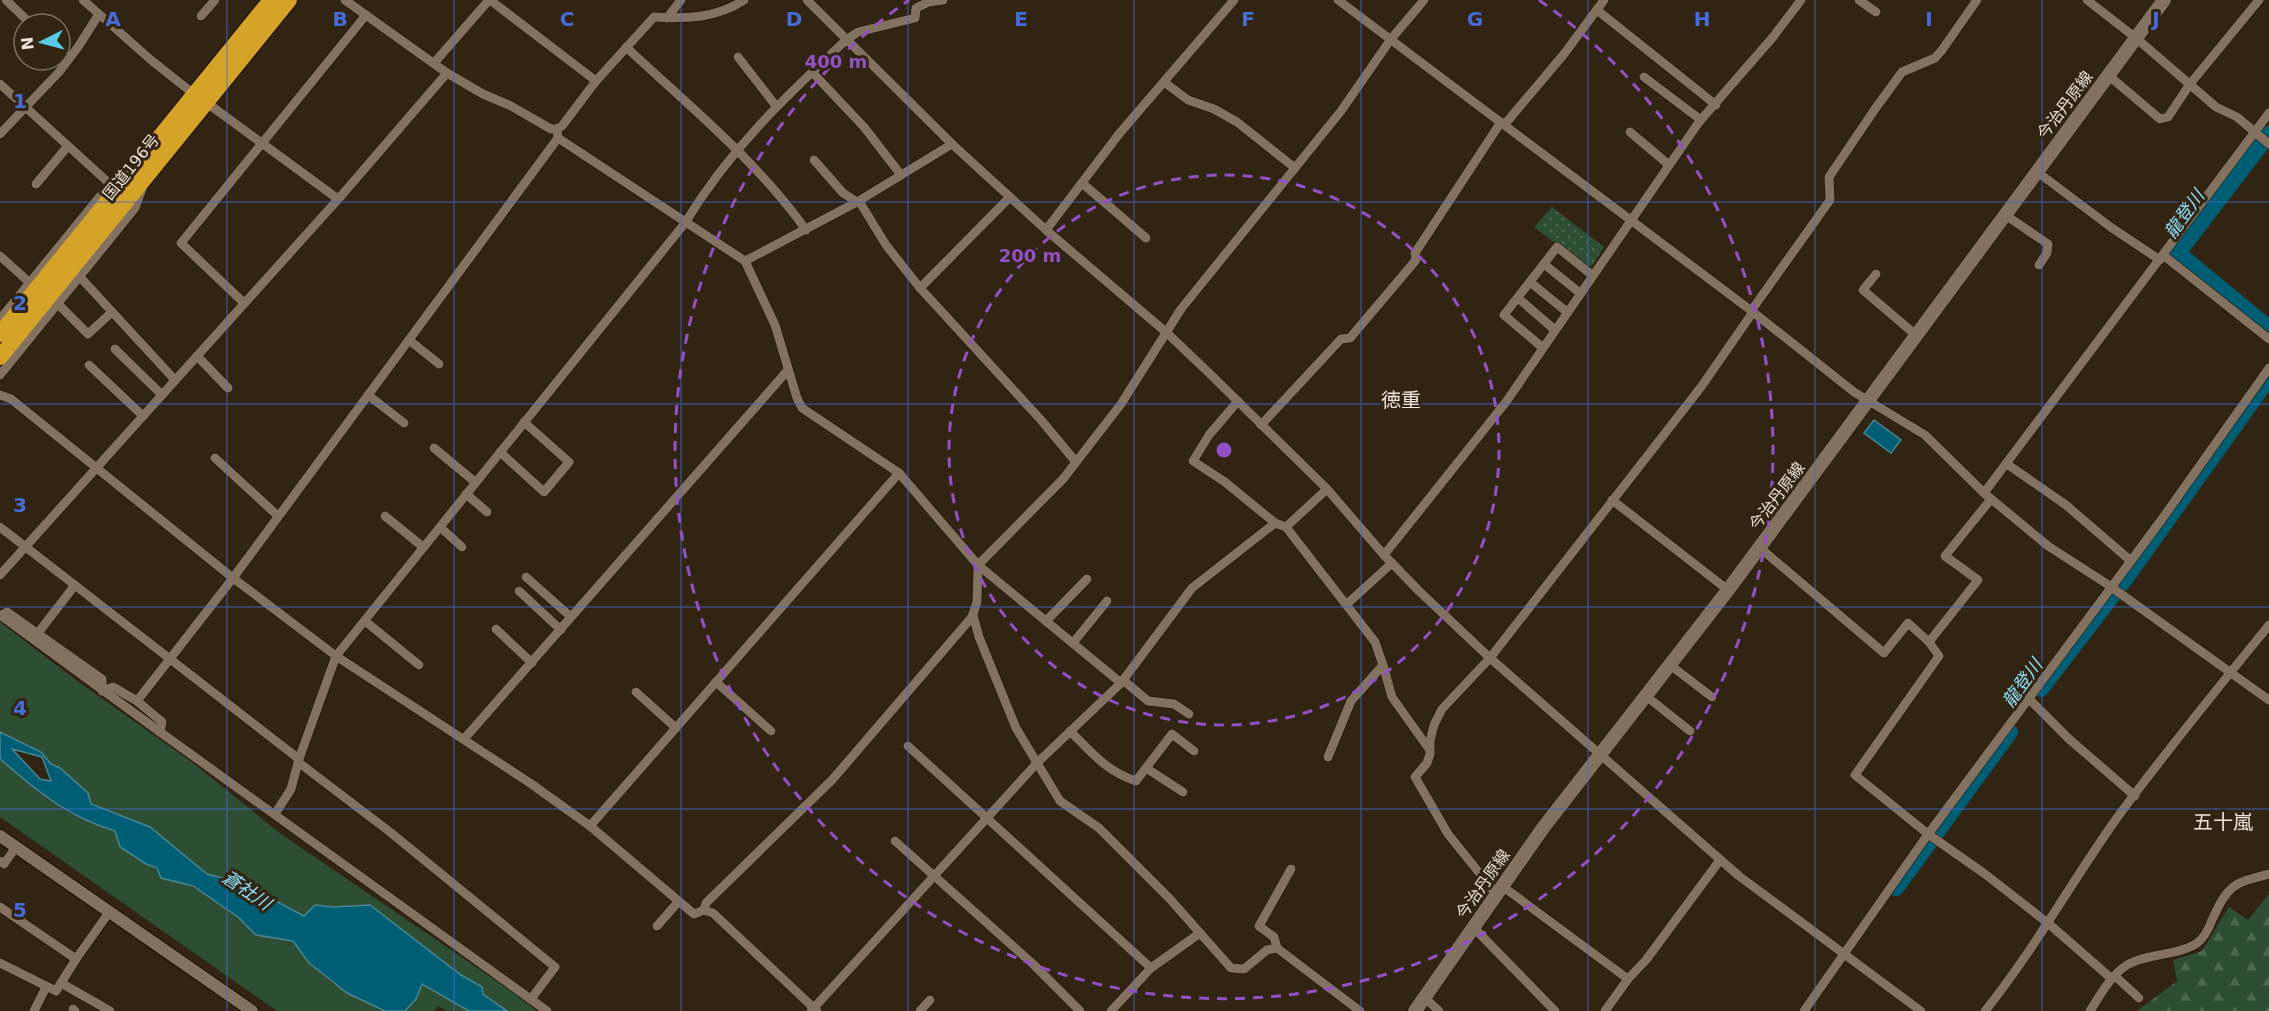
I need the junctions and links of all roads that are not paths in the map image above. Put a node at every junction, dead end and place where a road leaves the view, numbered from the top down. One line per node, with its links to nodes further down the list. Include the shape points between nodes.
1 (83, 0): 25 (street)
2 (215, 0): 27 (street)
3 (271, 0): 45 (highway, 国道196号)
4 (289, 0): 45 (highway, 国道196号)
5 (345, 0): 26 (street)
6 (490, 0): 35 (street); 41 (street)
7 (681, 0): 28 (street)
8 (744, 0): 28 (street, via 715,15)
9 (807, 0): 31 (street)
10 (943, 0): 31 (street, via 916,8 915,18 858,32)
11 (1234, 0): 42 (street)
12 (1338, 0): 30 (street)
13 (1424, 0): 30 (street)
14 (1604, 0): 22 (street)
15 (1801, 0): 46 (street)
16 (1859, 0): 24 (street)
17 (1977, 0): 94 (street, via 1935,58 1902,72 1829,177 1830,200)
18 (2087, 0): 29 (street)
19 (2164, 0): 29 (main road, 今治丹原線)
20 (2259, 0): 44 (street)
21 (3, 1): 23 (street)
22 (1597, 10): 46 (street); 51 (street)
23 (16, 12)
24 (1876, 12)
25 (99, 14): 33 (street); 45 (street)
26 (366, 15): 35 (street); 56 (street)
27 (201, 16)
28 (667, 18): 32 (street, via 654,17)
29 (2136, 38): 39 (main road, 今治丹原線); 44 (street)
30 (1391, 39): 51 (street); 63 (street)
31 (846, 40): 37 (street); 57 (street)
32 (626, 47): 41 (street); 60 (street)
33 (72, 54)
34 (738, 57): 47 (street)
35 (434, 63): 38 (street)
36 (57, 72): 48 (street)
37 (812, 72): 47 (street); 66 (street, via 864,127)
38 (447, 73): 54 (street); 71 (street)
39 (2108, 75): 44 (street, via 2160,119 2168,117); 64 (main road, 今治丹原線)
40 (1644, 77): 50 (street)
41 (596, 81): 54 (street)
42 (1164, 82): 63 (street, via 1188,100 1237,122); 68 (street)
43 (0, 84): 48 (street)
44 (2190, 84): 55 (street)
45 (201, 99): 56 (street); 65 (highway, 国道196号)
46 (1716, 105): 50 (street)
47 (776, 106): 60 (street)
48 (24, 107): 53 (street); 59 (street)
49 (2269, 113): 55 (street)
50 (1701, 120): 62 (street)
51 (1503, 123): 74 (street); 123 (street, via 1415,253 1416,260 1350,338 1341,339)
52 (1630, 132): 62 (street)
53 (0, 134)
54 (558, 134): 75 (street); 103 (street)
55 (2254, 134): 58 (street); 80 (street)
56 (262, 143): 71 (street); 92 (street, via 181,243)
57 (952, 144): 66 (street); 70 (street)
58 (2269, 144)
59 (68, 146): 67 (street); 69 (street)
60 (736, 150): 75 (street); 76 (street)
61 (814, 160): 72 (street, via 843,193)
62 (1669, 165): 74 (street)
63 (1295, 168): 99 (street, via 1181,309)
64 (2036, 171): 73 (main road, 今治丹原線); 80 (street, via 2112,228)
65 (139, 174): 67 (street); 86 (street, via 135,208); 100 (highway, 国道196号); 107 (highway, 国道196号)
66 (901, 176): 72 (street)
67 (110, 183): 88 (street)
68 (1082, 183): 77 (street); 78 (street)
69 (36, 184)
70 (1010, 197): 77 (street); 89 (street)
71 (338, 199): 92 (street)
72 (858, 202): 76 (street); 89 (street)
73 (2004, 214): 83 (street, via 2048,244 2048,252); 101 (main road, 今治丹原線)
74 (1630, 219): 85 (street); 94 (street)
75 (685, 223): 81 (street); 121 (street)
76 (806, 230): 81 (street)
77 (1046, 230): 99 (street)
78 (1146, 238)
79 (0, 256): 88 (street)
80 (2161, 257): 102 (street); 128 (street)
81 (745, 261): 111 (street, via 775,325)
82 (1544, 264): 85 (street, via 1557,247); 87 (street); 90 (street)
83 (2039, 265)
84 (1876, 274): 101 (street, via 1863,290)
85 (1592, 275): 90 (street)
86 (80, 277): 93 (street); 95 (street)
87 (1530, 282): 91 (street); 96 (street)
88 (30, 284): 97 (street)
89 (920, 288): 127 (street)
90 (1580, 293): 96 (street)
91 (1518, 298): 98 (street); 104 (street, via 1504,315)
92 (244, 303): 106 (street)
93 (58, 304): 95 (street, via 88,334); 112 (street)
94 (1752, 311): 118 (street, via 1854,392); 135 (street, via 1701,387)
95 (112, 312): 113 (street)
96 (1567, 312): 98 (street)
97 (0, 319)
98 (1555, 330): 104 (street)
99 (1167, 333): 119 (street); 127 (street, via 1121,404)
100 (0, 334)
101 (1917, 336): 118 (main road, 今治丹原線)
102 (2269, 339)
103 (409, 340): 108 (street); 115 (street)
104 (1542, 348): 147 (street, via 1506,402)
105 (114, 350): 117 (street)
106 (197, 356): 113 (street); 114 (street)
107 (0, 357)
108 (439, 364)
109 (89, 365): 120 (street)
110 (2269, 368): 148 (street)
111 (788, 370): 130 (street, via 802,408); 163 (street)
112 (0, 375)
113 (176, 380): 117 (street)
114 (228, 388)
115 (368, 394): 122 (street); 137 (street)
116 (0, 395): 129 (street, via 11,399)
117 (162, 395): 120 (street)
118 (1870, 400): 134 (street, via 1924,435); 146 (main road, 今治丹原線)
119 (1238, 401): 123 (street); 139 (street, via 1193,461)
120 (143, 416): 129 (street)
121 (524, 422): 125 (street); 125 (street, via 569,462 544,492)
122 (404, 423)
123 (1262, 424): 132 (street)
124 (434, 448): 131 (street)
125 (500, 452): 131 (street)
126 (215, 458): 137 (street)
127 (1076, 462): 150 (street)
128 (2007, 464): 134 (street); 148 (street, via 2066,505)
129 (95, 469): 143 (street); 153 (street)
130 (899, 473): 150 (street); 180 (street)
131 (475, 482): 133 (street)
132 (1327, 489): 141 (street); 147 (street)
133 (466, 494): 136 (street); 140 (street)
134 (1987, 496): 156 (street, via 2048,546); 170 (street, via 1945,556 1978,580)
135 (1612, 500): 157 (street); 173 (street)
136 (488, 512)
137 (278, 516): 153 (street)
138 (385, 516): 144 (street)
139 (1275, 523): 141 (street); 181 (street, via 1192,588)
140 (440, 527): 144 (street); 145 (street)
141 (1286, 527): 160 (street)
142 (2, 532): 143 (street)
143 (26, 546): 151 (street); 155 (street)
144 (423, 547): 164 (street)
145 (462, 547)
146 (1759, 547): 157 (main road, 今治丹原線); 170 (street, via 1884,653 1908,623)
147 (1384, 555): 149 (street)
148 (2131, 561): 156 (street)
149 (1392, 563): 160 (street); 173 (street)
150 (978, 565): 161 (street); 165 (street)
151 (0, 575)
152 (526, 577): 163 (street)
153 (233, 578): 172 (street); 174 (street)
154 (1087, 579): 165 (street)
155 (75, 585): 169 (street); 174 (street)
156 (2111, 587): 179 (street); 186 (street)
157 (1728, 590): 178 (main road, 今治丹原線)
158 (519, 591): 168 (street)
159 (1107, 601): 171 (street)
160 (1347, 604): 176 (street, via 1375,642)
161 (973, 615): 202 (street, via 1016,728); 221 (street, via 832,780 706,903)
162 (1, 616): 169 (street, via 7,612); 182 (street)
163 (572, 617): 168 (street)
164 (364, 621): 172 (street); 177 (street)
165 (1046, 621): 171 (street)
166 (2269, 625): 179 (street)
167 (496, 629): 175 (street)
168 (561, 630): 175 (street)
169 (38, 633): 182 (street, via 102,679)
170 (1929, 642): 209 (street, via 1939,656 1855,775)
171 (1073, 643): 181 (street)
172 (336, 656): 195 (street); 201 (street)
173 (1490, 658): 198 (street, via 1442,710 1434,725); 199 (street)
174 (170, 660): 188 (street); 201 (street)
175 (532, 663): 195 (street)
176 (1383, 664): 198 (street, via 1392,697); 200 (street, via 1351,701)
177 (419, 665)
178 (1670, 665): 184 (main road, 今治丹原線); 185 (street)
179 (2231, 672): 187 (street); 205 (street)
180 (716, 682): 190 (street); 192 (street)
181 (1122, 682): 189 (street, via 1148,701 1174,704); 193 (street)
182 (102, 691): 188 (street, via 113,687); 194 (street)
183 (636, 693): 190 (street)
184 (1646, 696): 191 (street); 199 (main road, 今治丹原線)
185 (1712, 697)
186 (2029, 699): 205 (street); 209 (street)
187 (2269, 700)
188 (137, 701): 194 (street, via 162,722)
189 (1189, 714)
190 (676, 728): 208 (street)
191 (1690, 730)
192 (771, 731)
193 (1070, 731): 202 (street); 203 (street, via 1103,765 1119,775 1136,781)
194 (160, 732): 206 (street)
195 (464, 739): 208 (street)
196 (908, 746): 207 (street)
197 (1194, 751): 203 (street, via 1172,734)
198 (1430, 751): 218 (street, via 1427,763 1415,777 1448,834)
199 (1600, 754): 213 (street); 218 (main road, 今治丹原線)
200 (1328, 757)
201 (299, 760): 206 (street, via 291,789); 238 (street, via 555,967)
202 (1037, 763): 207 (street); 226 (street, via 1060,801 1099,828)
203 (1146, 768): 204 (street)
204 (1183, 792)
205 (2135, 796): 223 (street)
206 (275, 814): 238 (street)
207 (985, 818): 217 (street); 231 (street)
208 (590, 826): 219 (street)
209 (1928, 834): 223 (street); 228 (street)
210 (0, 836): 212 (street)
211 (895, 841): 217 (street)
212 (16, 847): 214 (street, via 4,864); 222 (street)
213 (1720, 860): 228 (street); 233 (street)
214 (0, 861)
215 (1291, 869): 227 (street, via 1260,926 1274,937)
216 (2269, 874): 232 (street, via 2233,886 2200,941 2128,964)
217 (933, 876): 241 (street); 248 (street)
218 (1499, 890): 225 (main road, 今治丹原線); 233 (street)
219 (679, 901): 221 (street, via 694,914); 224 (street)
220 (0, 907): 229 (street)
221 (704, 910): 241 (street, via 713,914)
222 (110, 912): 229 (street); 245 (street)
223 (2049, 924): 232 (street); 257 (street)
224 (657, 926)
225 (1473, 927): 236 (main road, 今治丹原線); 254 (street)
226 (1200, 933): 227 (street, via 1231,968 1244,969 1267,950); 231 (street)
227 (1277, 948): 240 (street)
228 (1844, 955): 255 (street); 256 (street)
229 (76, 959): 234 (street)
230 (0, 963): 235 (street)
231 (1151, 968): 249 (street)
232 (2113, 977): 237 (street); 258 (street)
233 (1628, 979): 242 (street)
234 (61, 983): 235 (street, via 56,991); 244 (street)
235 (45, 987): 243 (street)
236 (1424, 997): 252 (main road, 今治丹原線); 253 (street)
237 (2139, 998)
238 (531, 999): 246 (street)
239 (930, 1000): 247 (street)
240 (1348, 1002): 250 (street); 251 (street)
241 (813, 1010)
242 (1608, 1010)
243 (34, 1011)
244 (110, 1011)
245 (252, 1011)
246 (548, 1011)
247 (920, 1011)
248 (1080, 1011)
249 (1111, 1011)
250 (1341, 1011)
251 (1360, 1011)
252 (1415, 1011)
253 (1439, 1011)
254 (1556, 1011)
255 (1804, 1011)
256 (1921, 1011)
257 (1985, 1011)
258 (2090, 1011)

